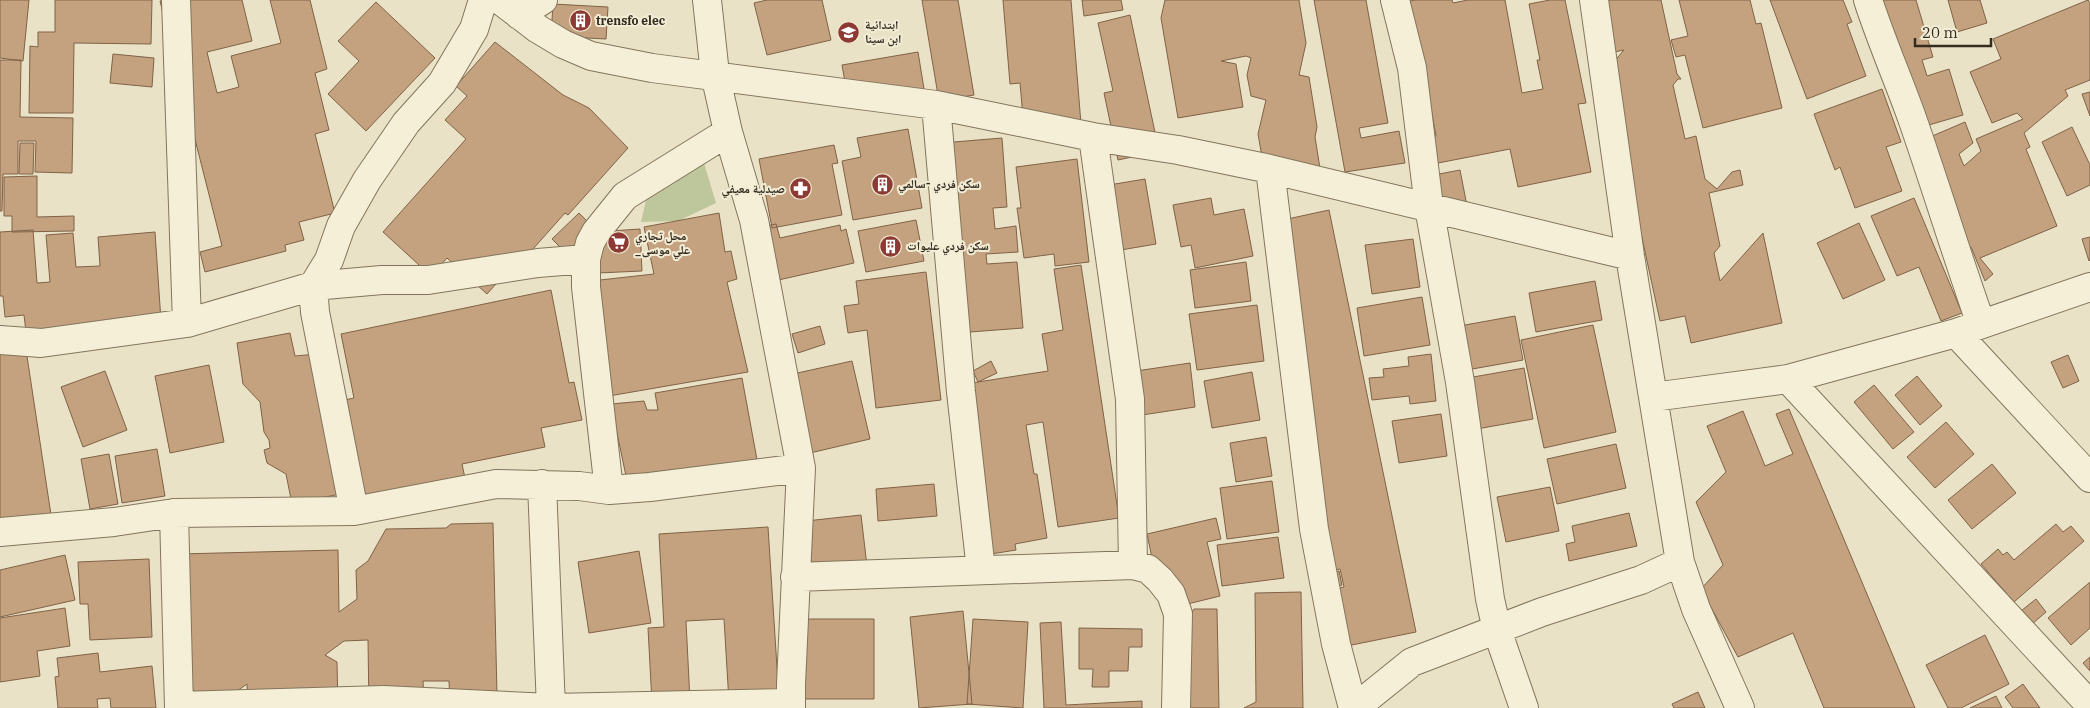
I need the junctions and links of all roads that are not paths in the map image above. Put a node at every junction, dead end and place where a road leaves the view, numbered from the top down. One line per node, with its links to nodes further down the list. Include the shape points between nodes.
1 (176, 0): 19 (street)
2 (483, 0): 17 (street, via 474,29 442,83 406,123 367,180)
3 (543, 0): 8 (street)
4 (706, 0): 9 (street)
5 (1395, 0): 14 (street, via 1412,68)
6 (1594, 0): 15 (street)
7 (1868, 0): 20 (street, via 1912,118 1952,244)
8 (510, 7): 9 (street, via 563,44 591,56 652,68)
9 (714, 74): 10 (street); 11 (street)
10 (936, 105): 12 (street); 33 (street, via 961,392)
11 (728, 132): 16 (street, via 625,196 596,232); 24 (street, via 754,220)
12 (1093, 136): 13 (street); 32 (street, via 1130,399)
13 (1270, 169): 14 (street); 43 (street, via 1314,529 1336,644)
14 (1429, 207): 15 (street); 35 (street, via 1460,382)
15 (1630, 256): 23 (street)
16 (586, 259): 17 (street, via 428,280); 27 (street, via 586,287)
17 (313, 286): 19 (street); 28 (street, via 315,312)
18 (2090, 287): 20 (street)
19 (187, 323): 21 (street, via 41,343)
20 (1969, 329): 22 (street); 25 (street)
21 (0, 340)
22 (1788, 379): 23 (street); 38 (street)
23 (1653, 397): 31 (street)
24 (801, 468): 27 (street); 34 (street)
25 (2090, 478)
26 (542, 484): 27 (street); 28 (street, via 496,484); 40 (street)
27 (609, 490)
28 (354, 511): 29 (street)
29 (174, 513): 30 (street); 39 (street)
30 (0, 532)
31 (1680, 562): 35 (street, via 1641,580); 45 (street, via 1696,609)
32 (1133, 565): 33 (street); 42 (street, via 1148,569 1160,580 1171,594 1178,614)
33 (981, 570): 34 (street)
34 (795, 577): 37 (street)
35 (1497, 630): 43 (street, via 1412,662); 44 (street)
36 (383, 704): 39 (street); 40 (street)
37 (791, 705): 41 (street)
38 (2090, 705)
39 (179, 707)
40 (551, 708): 41 (street)
41 (608, 708)
42 (1176, 708)
43 (1354, 708)
44 (1524, 708)
45 (1740, 708)

